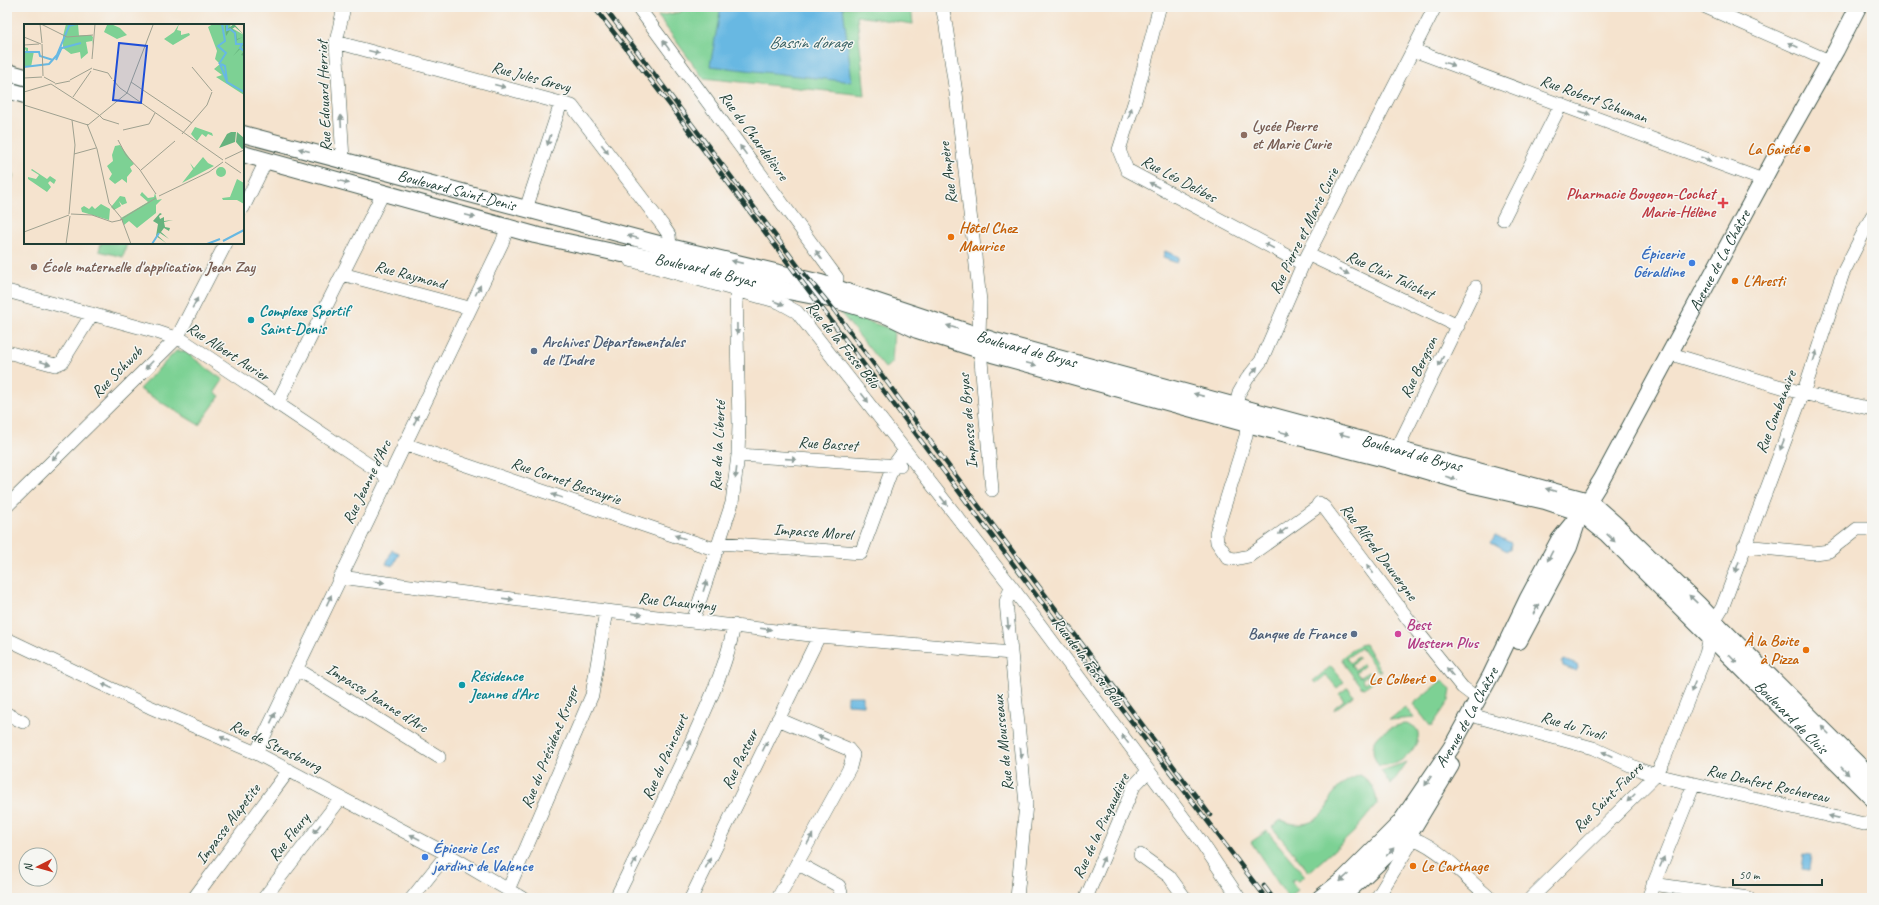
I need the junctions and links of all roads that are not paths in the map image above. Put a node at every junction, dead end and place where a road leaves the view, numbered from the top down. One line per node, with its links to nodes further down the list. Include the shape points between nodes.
1 (344, 7): 8 (street, Rue Edouard Herriot)
2 (638, 7): 39 (street, Rue du Chardelièvre, one-way to 2, via 837,278)
3 (942, 7): 45 (street, Rue Ampère, via 956,93 980,301)
4 (1158, 7): 35 (street, Rue Léo Delibes, one-way to 4, via 1127,170 1118,150 1136,97)
5 (1435, 7): 9 (street, Rue Pierre et Marie Curie)
6 (1706, 7): 10 (street, one-way to 6)
7 (1858, 7): 10 (main road, Avenue de La Châtre)
8 (336, 42): 15 (street, Rue Jules Grevy, one-way to 15); 20 (street, Rue Edouard Herriot, one-way to 8)
9 (1413, 50): 16 (street, Rue Robert Schuman, one-way to 16); 35 (street, Rue Pierre et Marie Curie)
10 (1829, 61): 23 (main road, Avenue de La Châtre)
11 (7, 72): 12 (main road)
12 (24, 77)
13 (7, 90): 14 (main road)
14 (24, 95)
15 (561, 103): 27 (street, one-way to 27); 33 (street, Rue Jules Grevy, one-way to 33, via 572,106 663,226 669,235)
16 (1561, 104): 23 (street, Rue Robert Schuman, one-way to 23); 29 (street)
17 (244, 134): 18 (main road, Boulevard Saint-Denis)
18 (272, 142): 20 (main road, Boulevard Saint-Denis, one-way to 18); 21 (main road)
19 (244, 154): 21 (main road, Boulevard Saint-Denis)
20 (343, 160): 22 (main road, Boulevard Saint-Denis)
21 (266, 161): 24 (main road, Boulevard Saint-Denis, one-way to 24); 26 (street)
22 (388, 172): 24 (main road); 25 (main road, Boulevard Saint-Denis)
23 (1763, 180): 47 (main road, Avenue de La Châtre)
24 (383, 193): 30 (main road, Boulevard Saint-Denis, one-way to 30); 36 (street)
25 (509, 204): 27 (main road, Boulevard Saint-Denis); 30 (main road)
26 (244, 206)
27 (529, 210): 31 (main road, via 525,220); 33 (main road, Boulevard Saint-Denis, one-way to 27)
28 (1872, 216): 48 (street, Rue Combanaire, one-way to 28, via 1843,273)
29 (1503, 220)
30 (508, 226): 31 (main road, Boulevard Saint-Denis); 41 (street, Rue Jeanne d'Arc, one-way to 30)
31 (525, 232): 34 (main road, Boulevard Saint-Denis)
32 (225, 244): 44 (street, Rue Schwob, one-way to 32)
33 (670, 247): 39 (main road, Boulevard de Bryas, one-way to 33, via 775,271)
34 (622, 254): 38 (street, Rue de la Fosse Bélo, via 631,261); 39 (main road, Boulevard de Bryas, via 701,268 788,291)
35 (1306, 260): 43 (street, Rue Clair Talichet, one-way to 43); 50 (street, Rue Pierre et Marie Curie, one-way to 35, via 1239,393 1261,361)
36 (342, 274): 41 (street, Rue Raymond); 49 (street)
37 (1476, 287): 43 (street, Rue Bergson)
38 (736, 290): 54 (street, Rue de la Fosse Bélo, one-way to 54, via 778,302 796,312); 55 (street, Rue de la Liberté, one-way to 55)
39 (830, 290): 45 (main road, Boulevard de Bryas)
40 (7, 291): 42 (street, Rue Albert Aurier)
41 (469, 308): 53 (street, Rue Jeanne d'Arc, one-way to 41)
42 (92, 314): 44 (street, Rue Albert Aurier); 46 (street, one-way to 42, via 54,365 62,362)
43 (1458, 326): 56 (street, Rue Bergson, one-way to 56)
44 (177, 338): 49 (street, Rue Albert Aurier); 61 (street, Rue Schwob, one-way to 61)
45 (979, 343): 50 (main road, Boulevard de Bryas, one-way to 45); 52 (main road, Boulevard de Bryas, one-way to 52); 60 (street, Impasse de Bryas)
46 (7, 352)
47 (1671, 354): 48 (street); 62 (main road, Avenue de La Châtre)
48 (1802, 393): 51 (street); 64 (street, Rue Combanaire, one-way to 64)
49 (278, 404): 59 (street, Rue Albert Aurier)
50 (1236, 405): 52 (street); 56 (main road, Boulevard de Bryas, one-way to 50)
51 (1872, 409)
52 (1247, 424): 56 (main road, Boulevard de Bryas, one-way to 56); 76 (street, Rue Alfred Dauvergne, one-way to 52, via 1462,687 1319,503 1316,508 1249,556 1228,558 1217,542 1216,533 1246,436)
53 (404, 444): 59 (street, Rue Jeanne d'Arc); 65 (street, Rue Cornet Bessayrie, one-way to 53)
54 (905, 450): 57 (street, Rue de la Fosse Bélo); 58 (street)
55 (738, 455): 58 (street, Rue Basset, one-way to 58); 65 (street, Rue de la Liberté, one-way to 65, via 732,503)
56 (1395, 455): 62 (main road, Boulevard de Bryas, via 1474,485)
57 (916, 465): 58 (street, Rue Basset); 67 (street, Rue de la Fosse Bélo, one-way to 67)
58 (893, 466): 65 (street, Impasse Morel, via 861,553)
59 (387, 477): 66 (street, Rue Jeanne d'Arc)
60 (992, 490)
61 (7, 506)
62 (1585, 507): 71 (main road, Boulevard de Cluis, via 1607,534); 76 (main road, Avenue de La Châtre, one-way to 76, via 1559,540); 78 (main road, Avenue de La Châtre, one-way to 62, via 1569,547)
63 (1872, 528): 64 (street, via 1857,528 1829,551 1814,553)
64 (1744, 546): 71 (street, Rue Combanaire, one-way to 71)
65 (718, 547): 69 (street, Rue de la Liberté, one-way to 65)
66 (340, 577): 68 (street, Rue Chauvigny, one-way to 68); 75 (street, Rue Jeanne d'Arc, one-way to 66)
67 (1011, 586): 74 (street, Rue de Mousseaux, one-way to 74, via 1006,602); 84 (street, Rue de la Fosse Bélo, one-way to 67)
68 (606, 611): 69 (street, Rue Chauvigny, one-way to 69); 97 (street, Rue du Président Kruger, via 592,695)
69 (693, 621): 70 (street, Rue Chauvigny)
70 (734, 625): 72 (street, Rue Chauvigny, one-way to 72); 102 (street, Rue du Paincourt, one-way to 70, via 648,835 703,713 730,647)
71 (1712, 629): 85 (street, Rue Saint-Fiacre, one-way to 85, via 1706,654 1664,762); 87 (main road, Boulevard de Cluis, one-way to 71); 90 (main road, Boulevard de Cluis, one-way to 90)
72 (819, 636): 74 (street, Rue Chauvigny); 79 (street, Rue Pasteur)
73 (7, 639): 81 (street, Rue de Strasbourg, one-way to 73, via 150,707)
74 (1011, 653): 106 (street, Rue de Mousseaux, one-way to 106, via 1026,804)
75 (297, 669): 81 (street, Rue Jeanne d'Arc, one-way to 75); 82 (street, Impasse Jeanne d'Arc)
76 (1478, 699): 86 (main road, via 1476,712 1450,756); 110 (main road, Avenue de La Châtre, one-way to 110, via 1451,748 1400,823 1344,879)
77 (7, 714): 80 (street)
78 (1478, 717): 85 (street, Rue du Tivoli, one-way to 78, via 1643,772 1593,748); 86 (main road, Avenue de La Châtre)
79 (778, 719): 95 (street, one-way to 79, via 854,755 848,749); 103 (street, Rue Pasteur, one-way to 79)
80 (23, 722)
81 (256, 753): 83 (street, Rue de Strasbourg)
82 (438, 757)
83 (289, 770): 89 (street, Rue de Strasbourg); 98 (street, Impasse Alapetite)
84 (1148, 771): 107 (street, Rue de la Pingaudière, one-way to 84, via 1134,786); 109 (street, Rue de la Fosse Bélo)
85 (1656, 775): 88 (street, Rue Denfert Rochereau); 114 (street, Rue Saint-Fiacre, one-way to 114)
86 (1444, 776): 92 (main road, Avenue de La Châtre, via 1416,826)
87 (1872, 778)
88 (1694, 784): 91 (street, Rue Denfert Rochereau, one-way to 88, via 1864,824); 96 (street, one-way to 88)
89 (341, 798): 93 (street, Rue de Strasbourg, one-way to 89); 99 (street, Rue Fleury, one-way to 99)
90 (1872, 798)
91 (1872, 822)
92 (1406, 837): 111 (main road, Avenue de La Châtre, one-way to 92); 112 (street, via 1409,846); 113 (street, via 1413,838 1433,850)
93 (447, 854): 97 (street, Rue de Strasbourg); 100 (street)
94 (1140, 855): 108 (street, via 1169,876)
95 (797, 863): 104 (street); 105 (street, via 839,886)
96 (1653, 884): 115 (street); 116 (street)
97 (508, 890): 101 (street, Rue de Strasbourg)
98 (194, 898)
99 (264, 898)
100 (412, 898)
101 (522, 898)
102 (616, 898)
103 (691, 898)
104 (778, 898)
105 (840, 898)
106 (1017, 898)
107 (1086, 898)
108 (1185, 898)
109 (1240, 898)
110 (1320, 898)
111 (1341, 898)
112 (1377, 898)
113 (1490, 898)
114 (1531, 898)
115 (1648, 898)
116 (1748, 898)

